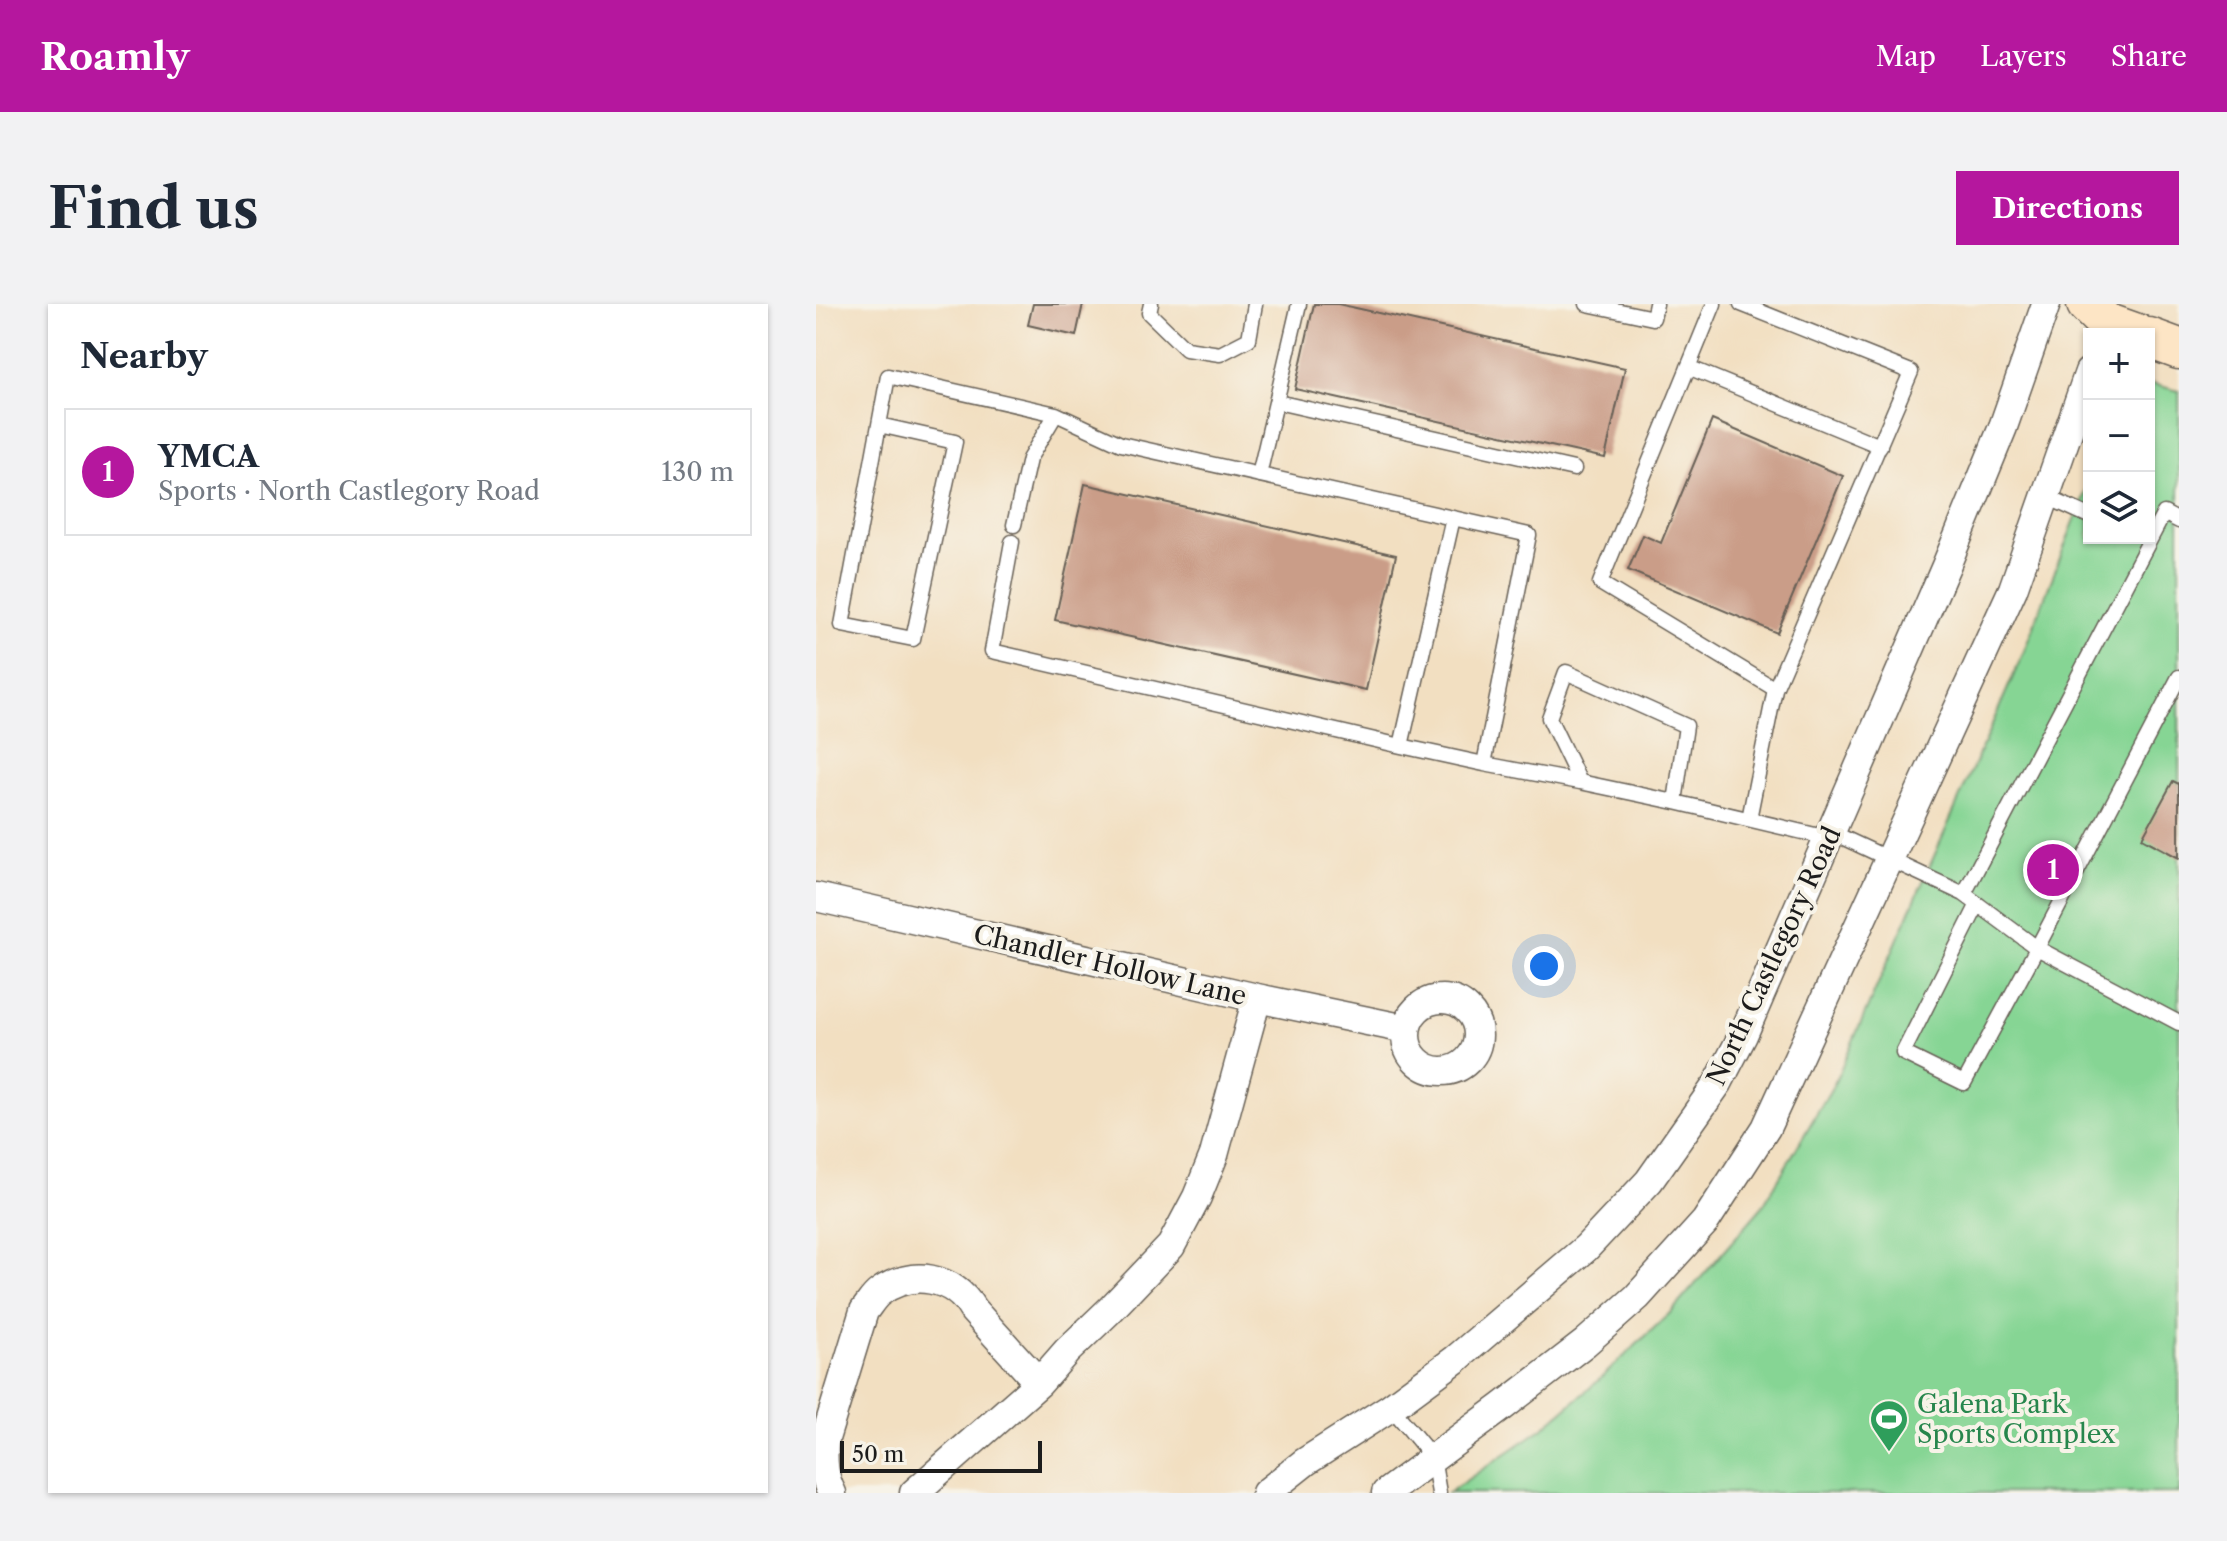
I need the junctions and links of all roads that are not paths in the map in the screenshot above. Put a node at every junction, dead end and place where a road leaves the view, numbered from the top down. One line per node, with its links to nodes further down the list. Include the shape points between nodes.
1 (1151, 304): 2 (lane, via 1149,313 1186,349 1220,354 1249,339)
2 (1255, 304)
3 (1299, 304): 13 (lane)
4 (1587, 304): 5 (lane, via 1653,318)
5 (1656, 304)
6 (1714, 304): 11 (lane)
7 (1741, 304): 16 (lane, via 1911,372)
8 (2046, 304): 34 (street, North Castlegory Road, via 1997,441)
9 (2155, 340): 10 (main road)
10 (2179, 349)
11 (1688, 367): 16 (lane); 28 (lane, via 1600,583)
12 (2083, 389): 19 (street)
13 (1277, 402): 17 (lane); 18 (lane)
14 (1056, 414): 15 (lane, via 888,376); 18 (lane, via 1121,444); 24 (lane, via 1029,459)
15 (879, 425): 15 (lane, via 842,625 913,639 955,442)
16 (1880, 446): 28 (lane)
17 (1574, 469)
18 (1259, 475): 21 (lane)
19 (2045, 496): 20 (lane); 35 (street, via 2013,589)
20 (2083, 513)
21 (1453, 518): 29 (lane); 30 (lane, via 1529,535)
22 (2179, 521): 23 (lane, via 2164,513)
23 (2155, 524)
24 (1014, 525)
25 (1012, 542): 29 (lane, via 992,651)
26 (2140, 544): 36 (lane)
27 (2179, 677): 39 (lane)
28 (1775, 689): 33 (lane)
29 (1401, 746): 30 (lane)
30 (1484, 764): 31 (lane)
31 (1580, 782): 32 (lane); 32 (lane, via 1549,718 1566,672 1686,726)
32 (1675, 802): 33 (lane)
33 (1749, 819): 34 (lane)
34 (1830, 835): 35 (lane); 44 (street, North Castlegory Road, via 1718,1083 1649,1181 1586,1248)
35 (1889, 858): 36 (lane); 45 (street, via 1766,1128 1705,1222 1637,1297 1585,1343)
36 (1964, 894): 38 (lane)
37 (816, 897): 40 (street, Chandler Hollow Lane)
38 (1978, 904): 39 (lane); 39 (lane, via 1903,1053 1964,1083)
39 (2037, 948): 41 (lane)
40 (1257, 998): 42 (street, Chandler Hollow Lane); 43 (street, via 1214,1155 1171,1246)
41 (2179, 1023)
42 (1406, 1029)
43 (1039, 1383): 46 (street, via 950,1286 935,1279 895,1283 864,1311 824,1442 823,1462); 47 (street)
44 (1391, 1407): 45 (lane); 48 (street, North Castlegory Road)
45 (1433, 1458): 49 (street); 50 (lane)
46 (832, 1493)
47 (914, 1493)
48 (1266, 1493)
49 (1386, 1493)
50 (1439, 1493)

